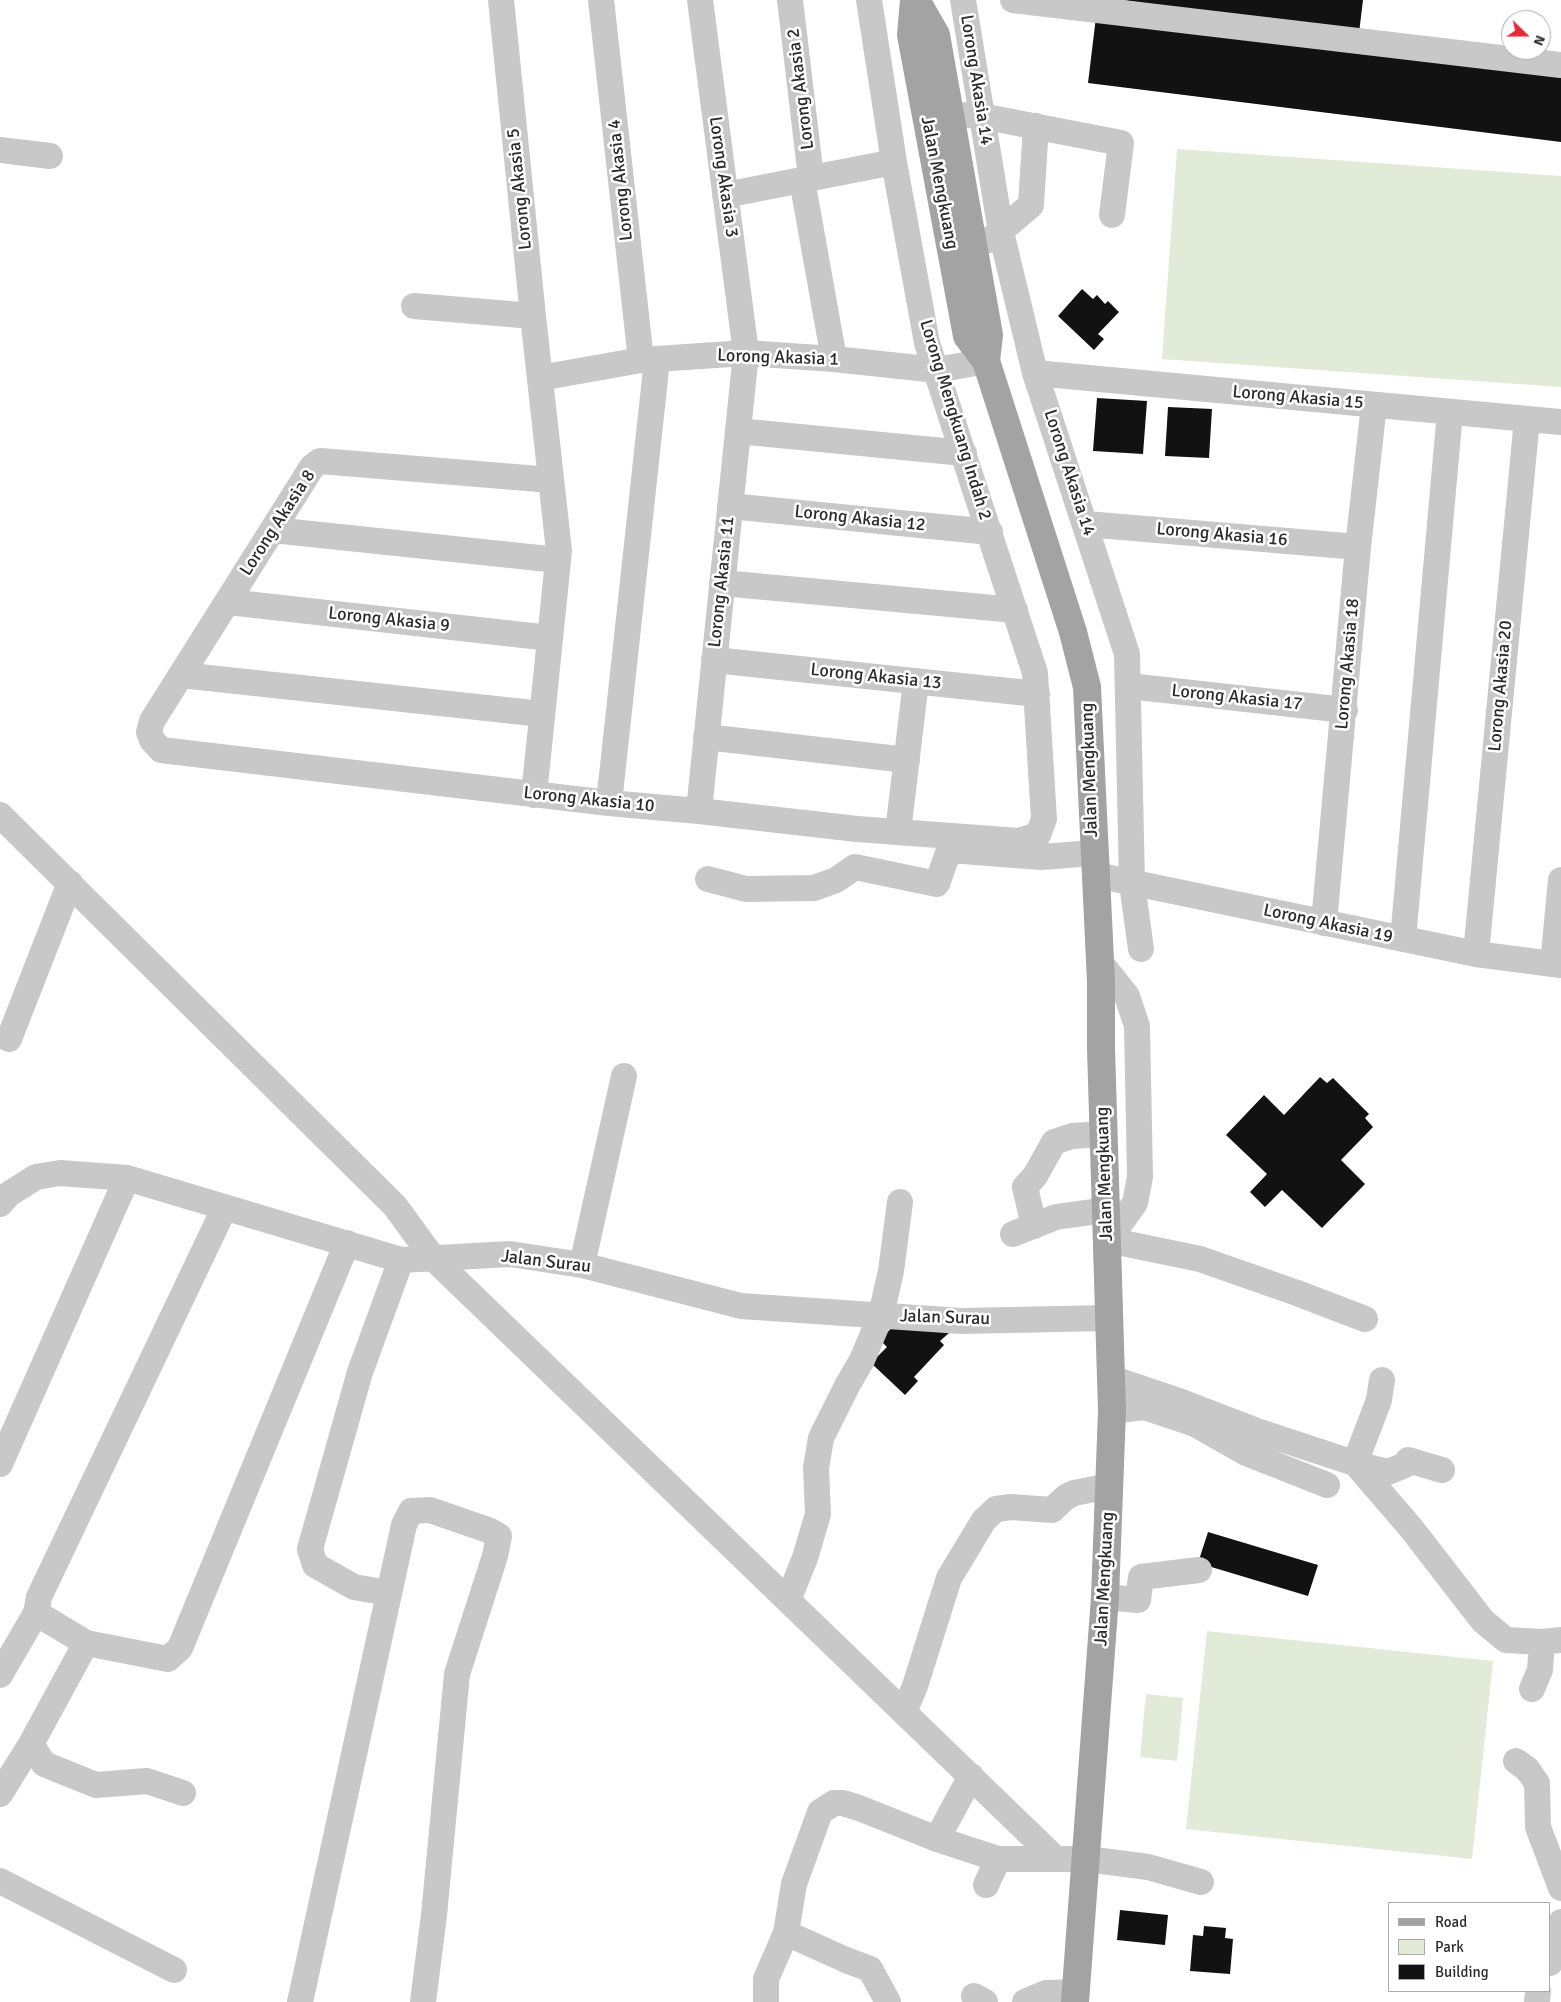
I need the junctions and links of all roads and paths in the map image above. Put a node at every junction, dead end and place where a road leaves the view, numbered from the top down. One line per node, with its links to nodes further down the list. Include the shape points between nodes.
1 (501, 0): 22 (street, Lorong Akasia 5)
2 (601, 0): 25 (street, Lorong Akasia 4)
3 (700, 0): 17 (street, Lorong Akasia 3)
4 (790, 0): 16 (street, Lorong Akasia 2)
5 (869, 0): 15 (street, Lorong Mengkuang Indah 2)
6 (915, 0): 10 (main road, Jalan Mengkuang, via 936,35); 26 (main road, Jalan Mengkuang, via 910,35 967,336)
7 (962, 0): 11 (street, Lorong Akasia 14)
8 (1013, 0): 9 (street)
9 (1561, 65)
10 (950, 115): 11 (street); 20 (main road, Jalan Mengkuang)
11 (982, 116): 12 (street); 19 (street, Lorong Akasia 14)
12 (1036, 126): 18 (street, via 1121,143); 19 (street, via 1031,205)
13 (0, 150): 14 (street)
14 (50, 156)
15 (894, 162): 16 (street); 27 (street, Lorong Mengkuang Indah 2, via 927,343)
16 (807, 179): 17 (street); 24 (street, Lorong Akasia 2)
17 (725, 195): 23 (street, Lorong Akasia 3)
18 (1112, 214)
19 (1000, 232): 20 (street); 28 (street, Lorong Akasia 14)
20 (975, 254): 26 (main road, Jalan Mengkuang, via 990,336)
21 (414, 306): 22 (street)
22 (533, 316): 29 (street, Lorong Akasia 5)
23 (746, 353): 24 (street, Lorong Akasia 1); 25 (street, Lorong Akasia 1); 34 (street, Lorong Akasia 11)
24 (834, 359): 27 (street, Lorong Akasia 1)
25 (649, 360): 29 (street, Lorong Akasia 1); 58 (street, Lorong Akasia 4)
26 (986, 361): 27 (street, Lorong Akasia 1); 64 (main road, Jalan Mengkuang, via 1073,632 1087,687)
27 (937, 370): 35 (street, Lorong Mengkuang Indah 2)
28 (1035, 373): 30 (street, Lorong Akasia 15); 38 (street, Lorong Akasia 14)
29 (540, 378): 36 (street, Lorong Akasia 5)
30 (1374, 405): 31 (street, Lorong Akasia 15); 41 (street, Lorong Akasia 18)
31 (1450, 412): 32 (street, Lorong Akasia 15); 71 (street)
32 (1527, 419): 33 (street, Lorong Akasia 15); 73 (street, Lorong Akasia 20)
33 (1561, 422)
34 (738, 431): 35 (street); 37 (street, Lorong Akasia 11)
35 (964, 453): 40 (street, Lorong Mengkuang Indah 2)
36 (551, 480): 39 (street, Lorong Akasia 8, via 320,461 312,467); 42 (street, Lorong Akasia 5)
37 (730, 506): 40 (street, Lorong Akasia 12); 43 (street, Lorong Akasia 11)
38 (1086, 524): 41 (street, Lorong Akasia 16); 50 (street, Lorong Akasia 14, via 1127,654)
39 (273, 530): 42 (street); 44 (street, Lorong Akasia 8)
40 (990, 532): 45 (street, Lorong Mengkuang Indah 2)
41 (1358, 547): 52 (street, Lorong Akasia 18)
42 (558, 560): 46 (street, Lorong Akasia 5)
43 (722, 583): 45 (street); 47 (street, Lorong Akasia 11)
44 (228, 602): 46 (street, Lorong Akasia 9); 48 (street, Lorong Akasia 8)
45 (1015, 610): 51 (street, Lorong Mengkuang Indah 2, via 1035,672)
46 (550, 638): 53 (street, Lorong Akasia 5)
47 (714, 660): 49 (street, Lorong Akasia 13); 55 (street, Lorong Akasia 11)
48 (181, 675): 53 (street); 54 (street, Lorong Akasia 8, via 152,720)
49 (916, 681): 51 (street, Lorong Akasia 13); 56 (street)
50 (1129, 686): 52 (street, Lorong Akasia 17); 69 (street, Lorong Akasia 14)
51 (1037, 694): 63 (street, Lorong Mengkuang Indah 2, via 1044,819)
52 (1345, 710): 70 (street, Lorong Akasia 18)
53 (542, 714): 57 (street, Lorong Akasia 5)
54 (149, 732): 57 (street, Lorong Akasia 10, via 161,750)
55 (706, 737): 56 (street); 59 (street, Lorong Akasia 11)
56 (907, 760): 62 (street)
57 (534, 795): 58 (street, Lorong Akasia 10)
58 (609, 803): 59 (street, Lorong Akasia 10)
59 (699, 811): 61 (street, Lorong Akasia 10)
60 (0, 815): 68 (street)
61 (857, 830): 62 (street, Lorong Akasia 10); 65 (street)
62 (898, 832): 63 (street, Lorong Akasia 10, via 1019,841)
63 (1038, 835)
64 (1095, 864): 65 (street, Lorong Akasia 19, via 1041,856 949,850 937,884); 69 (street, Lorong Akasia 19); 74 (main road, Jalan Mengkuang)
65 (855, 867): 66 (street, via 836,880 814,888 746,889)
66 (708, 879)
67 (1561, 880): 75 (street)
68 (70, 883): 76 (street); 86 (street, via 395,1206)
69 (1132, 884): 70 (street, Lorong Akasia 19); 72 (street, Lorong Akasia 14)
70 (1324, 923): 71 (street, Lorong Akasia 19)
71 (1403, 939): 73 (street, Lorong Akasia 19)
72 (1141, 949)
73 (1476, 954): 75 (street, Lorong Akasia 19)
74 (1100, 962): 78 (main road, Jalan Mengkuang); 84 (street, via 1127,996 1137,1026 1140,1177 1135,1203)
75 (1557, 964)
76 (8, 1039)
77 (624, 1076): 88 (street)
78 (1104, 1134): 83 (main road, Jalan Mengkuang); 83 (street, via 1072,1136 1054,1142 1025,1187 1024,1230 1056,1217)
79 (127, 1178): 81 (street, Jalan Surau, via 60,1173 36,1177 9,1194); 82 (street, Jalan Surau); 96 (street)
80 (900, 1202): 89 (street, via 891,1271)
81 (0, 1204)
82 (224, 1208): 85 (street, Jalan Surau); 104 (street, via 43,1588)
83 (1106, 1210): 84 (main road, Jalan Mengkuang)
84 (1108, 1240): 90 (main road, Jalan Mengkuang); 91 (street, via 1200,1260)
85 (347, 1243): 87 (street, Jalan Surau); 106 (street, via 180,1648 168,1659)
86 (433, 1258): 87 (street, Jalan Surau); 88 (street, Jalan Surau, via 510,1254); 103 (street)
87 (401, 1260): 101 (street, via 360,1372 310,1549 315,1565 354,1587)
88 (582, 1265): 89 (street, Jalan Surau, via 741,1306)
89 (881, 1315): 90 (street, Jalan Surau, via 961,1320); 103 (street, via 862,1360 821,1438 816,1468 818,1514)
90 (1108, 1318): 93 (main road, Jalan Mengkuang)
91 (1366, 1320)
92 (1382, 1380): 95 (street, via 1379,1400)
93 (1120, 1395): 94 (street); 98 (main road, Jalan Mengkuang)
94 (1250, 1442): 95 (street); 99 (street)
95 (1355, 1463): 97 (street, via 1388,1472 1405,1465 1408,1460); 105 (street, via 1411,1528 1483,1621 1506,1640)
96 (0, 1464)
97 (1442, 1470)
98 (1110, 1486): 102 (main road, Jalan Mengkuang); 109 (street, via 1074,1493 1052,1510 996,1509 984,1520 949,1578)
99 (1327, 1486)
100 (1199, 1570): 102 (street, via 1141,1577 1138,1600)
101 (388, 1594): 128 (street); 129 (street, via 404,1525 411,1511 430,1510 499,1536 457,1674)
102 (1105, 1597): 117 (main road, Jalan Mengkuang)
103 (788, 1600): 109 (street)
104 (36, 1613): 106 (street); 107 (street)
105 (1552, 1641): 108 (street)
106 (86, 1643): 110 (street)
107 (0, 1675)
108 (1532, 1688)
109 (904, 1712): 112 (street)
110 (31, 1744): 113 (street, via 44,1764 96,1785 147,1781); 114 (street)
111 (1516, 1761): 122 (street, via 1527,1768 1537,1783 1538,1827)
112 (971, 1776): 115 (street); 116 (street)
113 (183, 1793)
114 (0, 1794)
115 (937, 1839): 118 (street); 124 (street, via 858,1808 834,1803 820,1812 794,1884)
116 (1056, 1858): 117 (street); 118 (street)
117 (1087, 1859): 120 (street, via 1148,1867); 127 (main road, Jalan Mengkuang)
118 (998, 1860): 121 (street)
119 (0, 1881): 126 (street)
120 (1201, 1882)
121 (986, 1885)
122 (1561, 1888)
123 (1561, 1922): 125 (street, via 1558,1944)
124 (786, 1933): 130 (street, via 766,1979); 131 (street, via 870,1969)
125 (1551, 1961)
126 (174, 1970)
127 (1076, 1997): 132 (street, via 1046,1993)
128 (300, 2002)
129 (423, 2002)
130 (766, 2002)
131 (888, 2002)
132 (1026, 2002)

